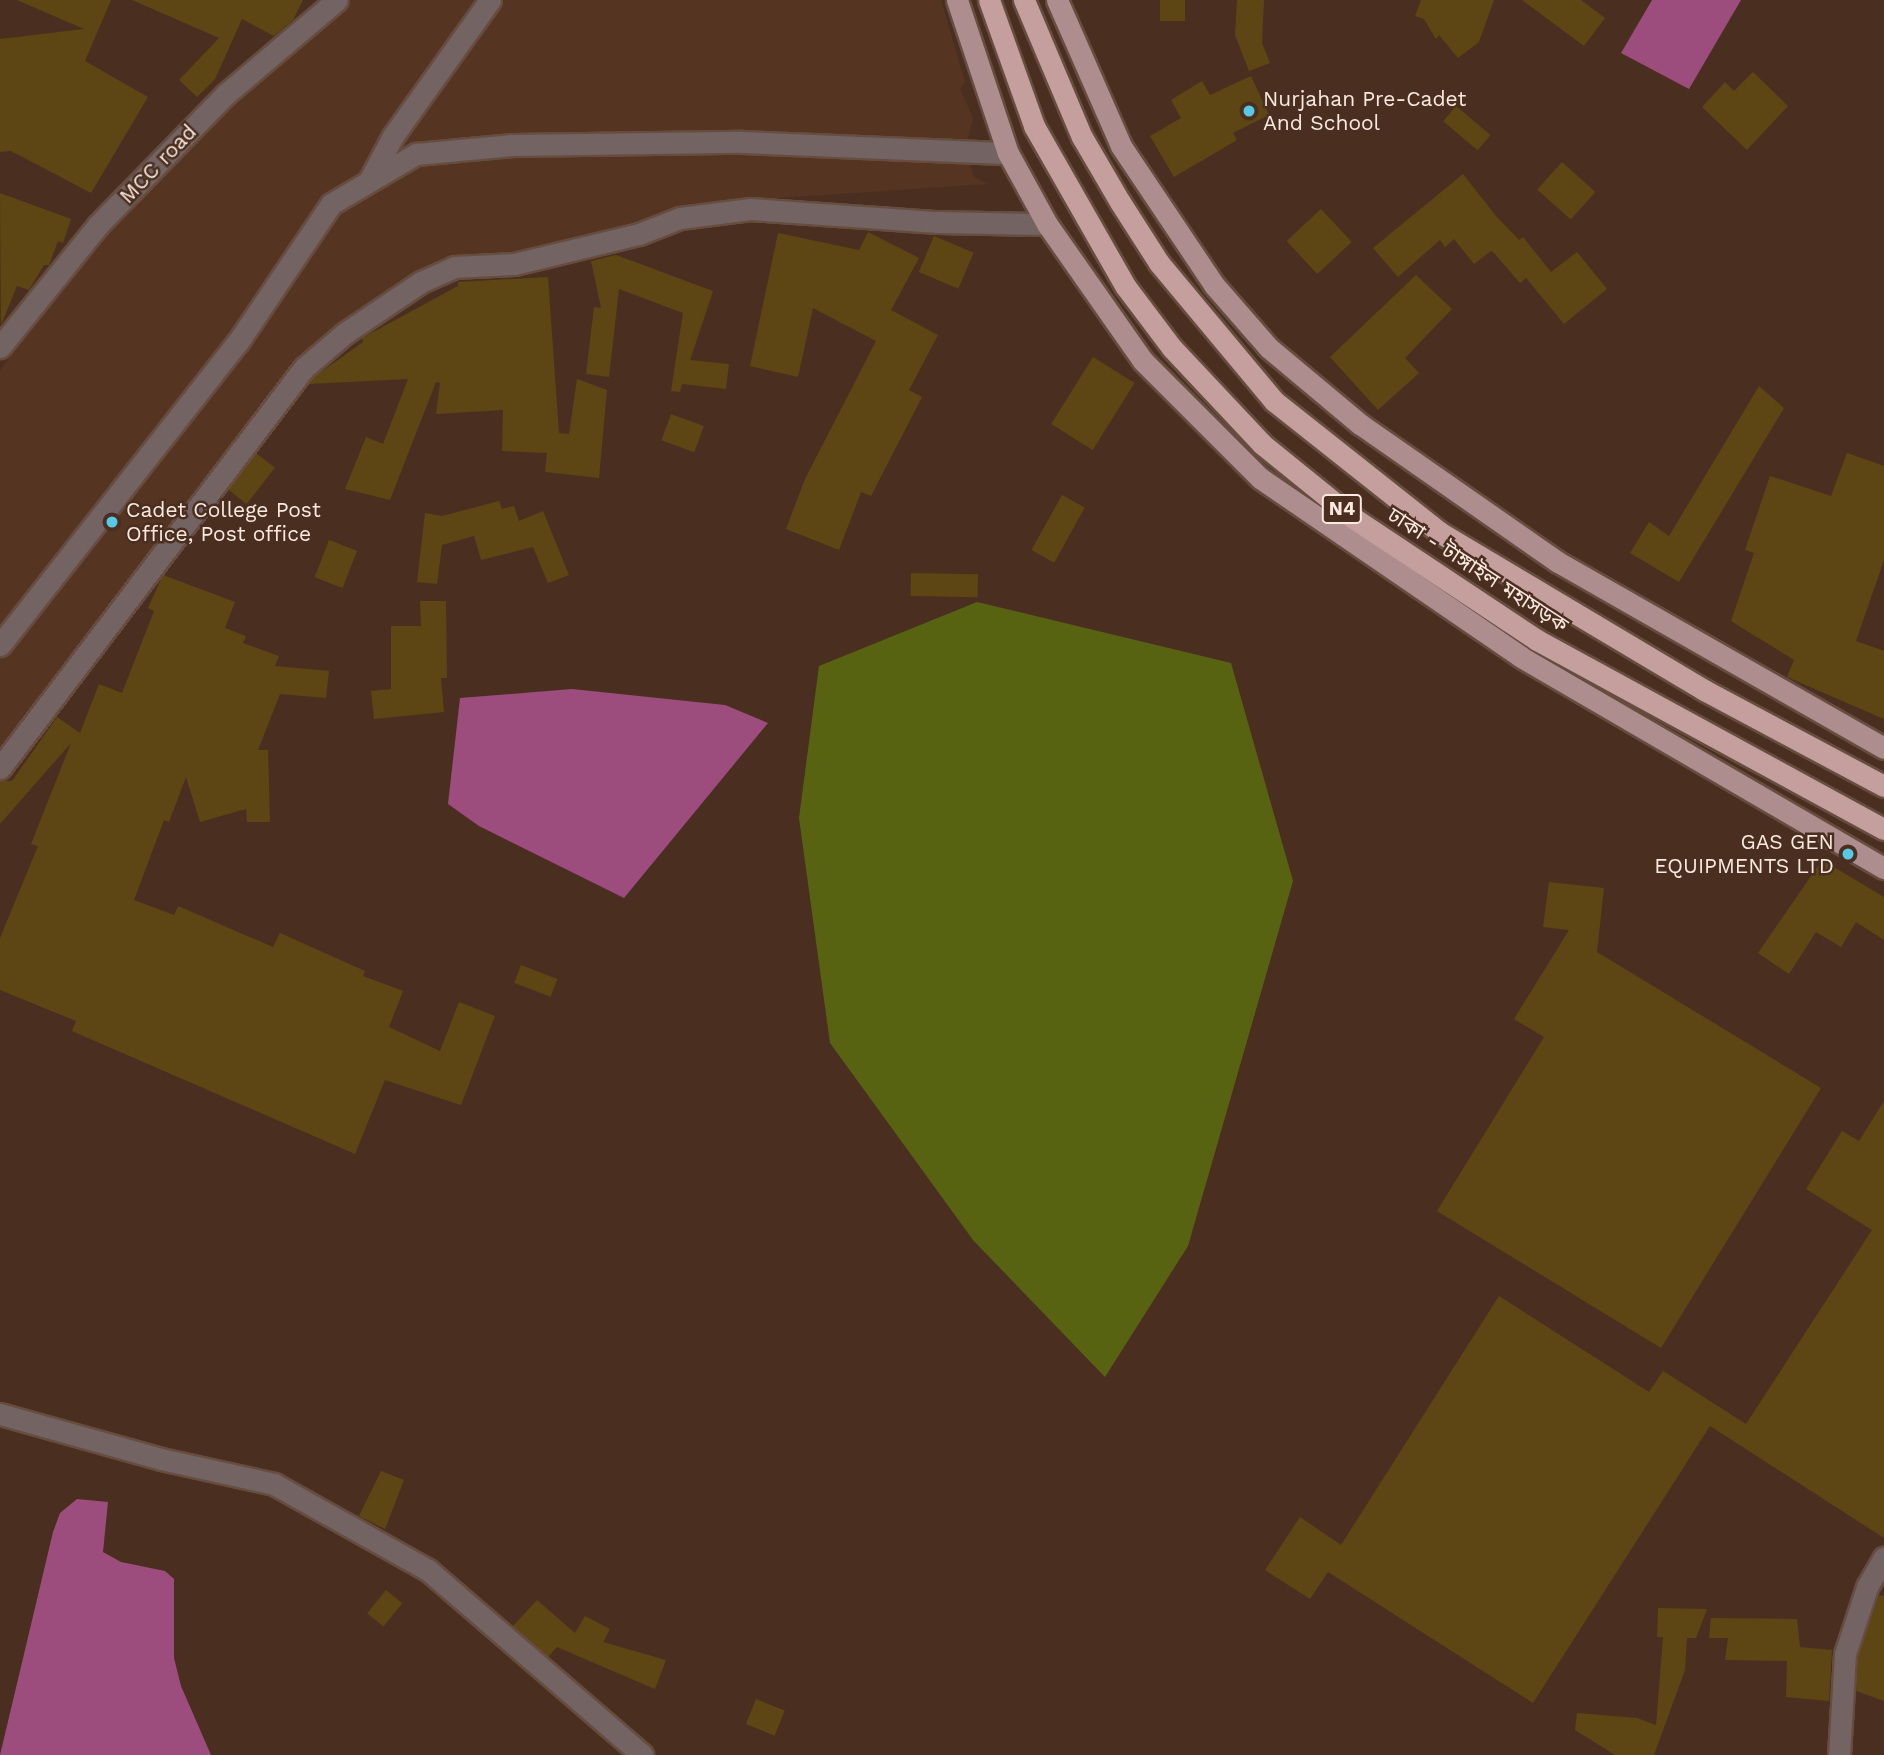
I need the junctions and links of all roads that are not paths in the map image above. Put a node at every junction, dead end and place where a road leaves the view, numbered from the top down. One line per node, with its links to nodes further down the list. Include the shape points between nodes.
1 (337, 0): 10 (street, MCC road, via 226,94 107,216)
2 (490, 0): 8 (street, via 393,136)
3 (957, 0): 7 (main road)
4 (989, 0): 15 (highway, ঢাকা - টাঙ্গাইল মহাসড়ক / N4, via 1034,126 1126,287 1172,348 1262,444 1424,568 1537,640)
5 (1024, 0): 14 (highway, ঢাকা - টাঙ্গাইল মহাসড়ক / N4, via 1082,137 1119,202 1159,264 1274,401 1439,532 1704,690)
6 (1057, 0): 12 (main road, via 1121,146 1214,285 1269,348 1360,424 1558,562)
7 (1008, 153): 8 (street, via 742,142 513,145 416,155); 9 (main road)
8 (368, 183): 11 (street, via 331,204 238,342)
9 (1048, 224): 13 (street, via 938,222 750,209 680,218 639,234 514,264 454,267 422,282 345,333 304,368); 16 (main road, via 1143,361 1260,478 1521,657)
10 (0, 347)
11 (0, 645)
12 (1884, 748)
13 (0, 768)
14 (1884, 786)
15 (1884, 829)
16 (1884, 868)
17 (0, 1414): 19 (street, via 161,1459 275,1484 428,1570)
18 (1884, 1558): 20 (street, via 1867,1587 1845,1654)
19 (642, 1755)
20 (1839, 1755)

